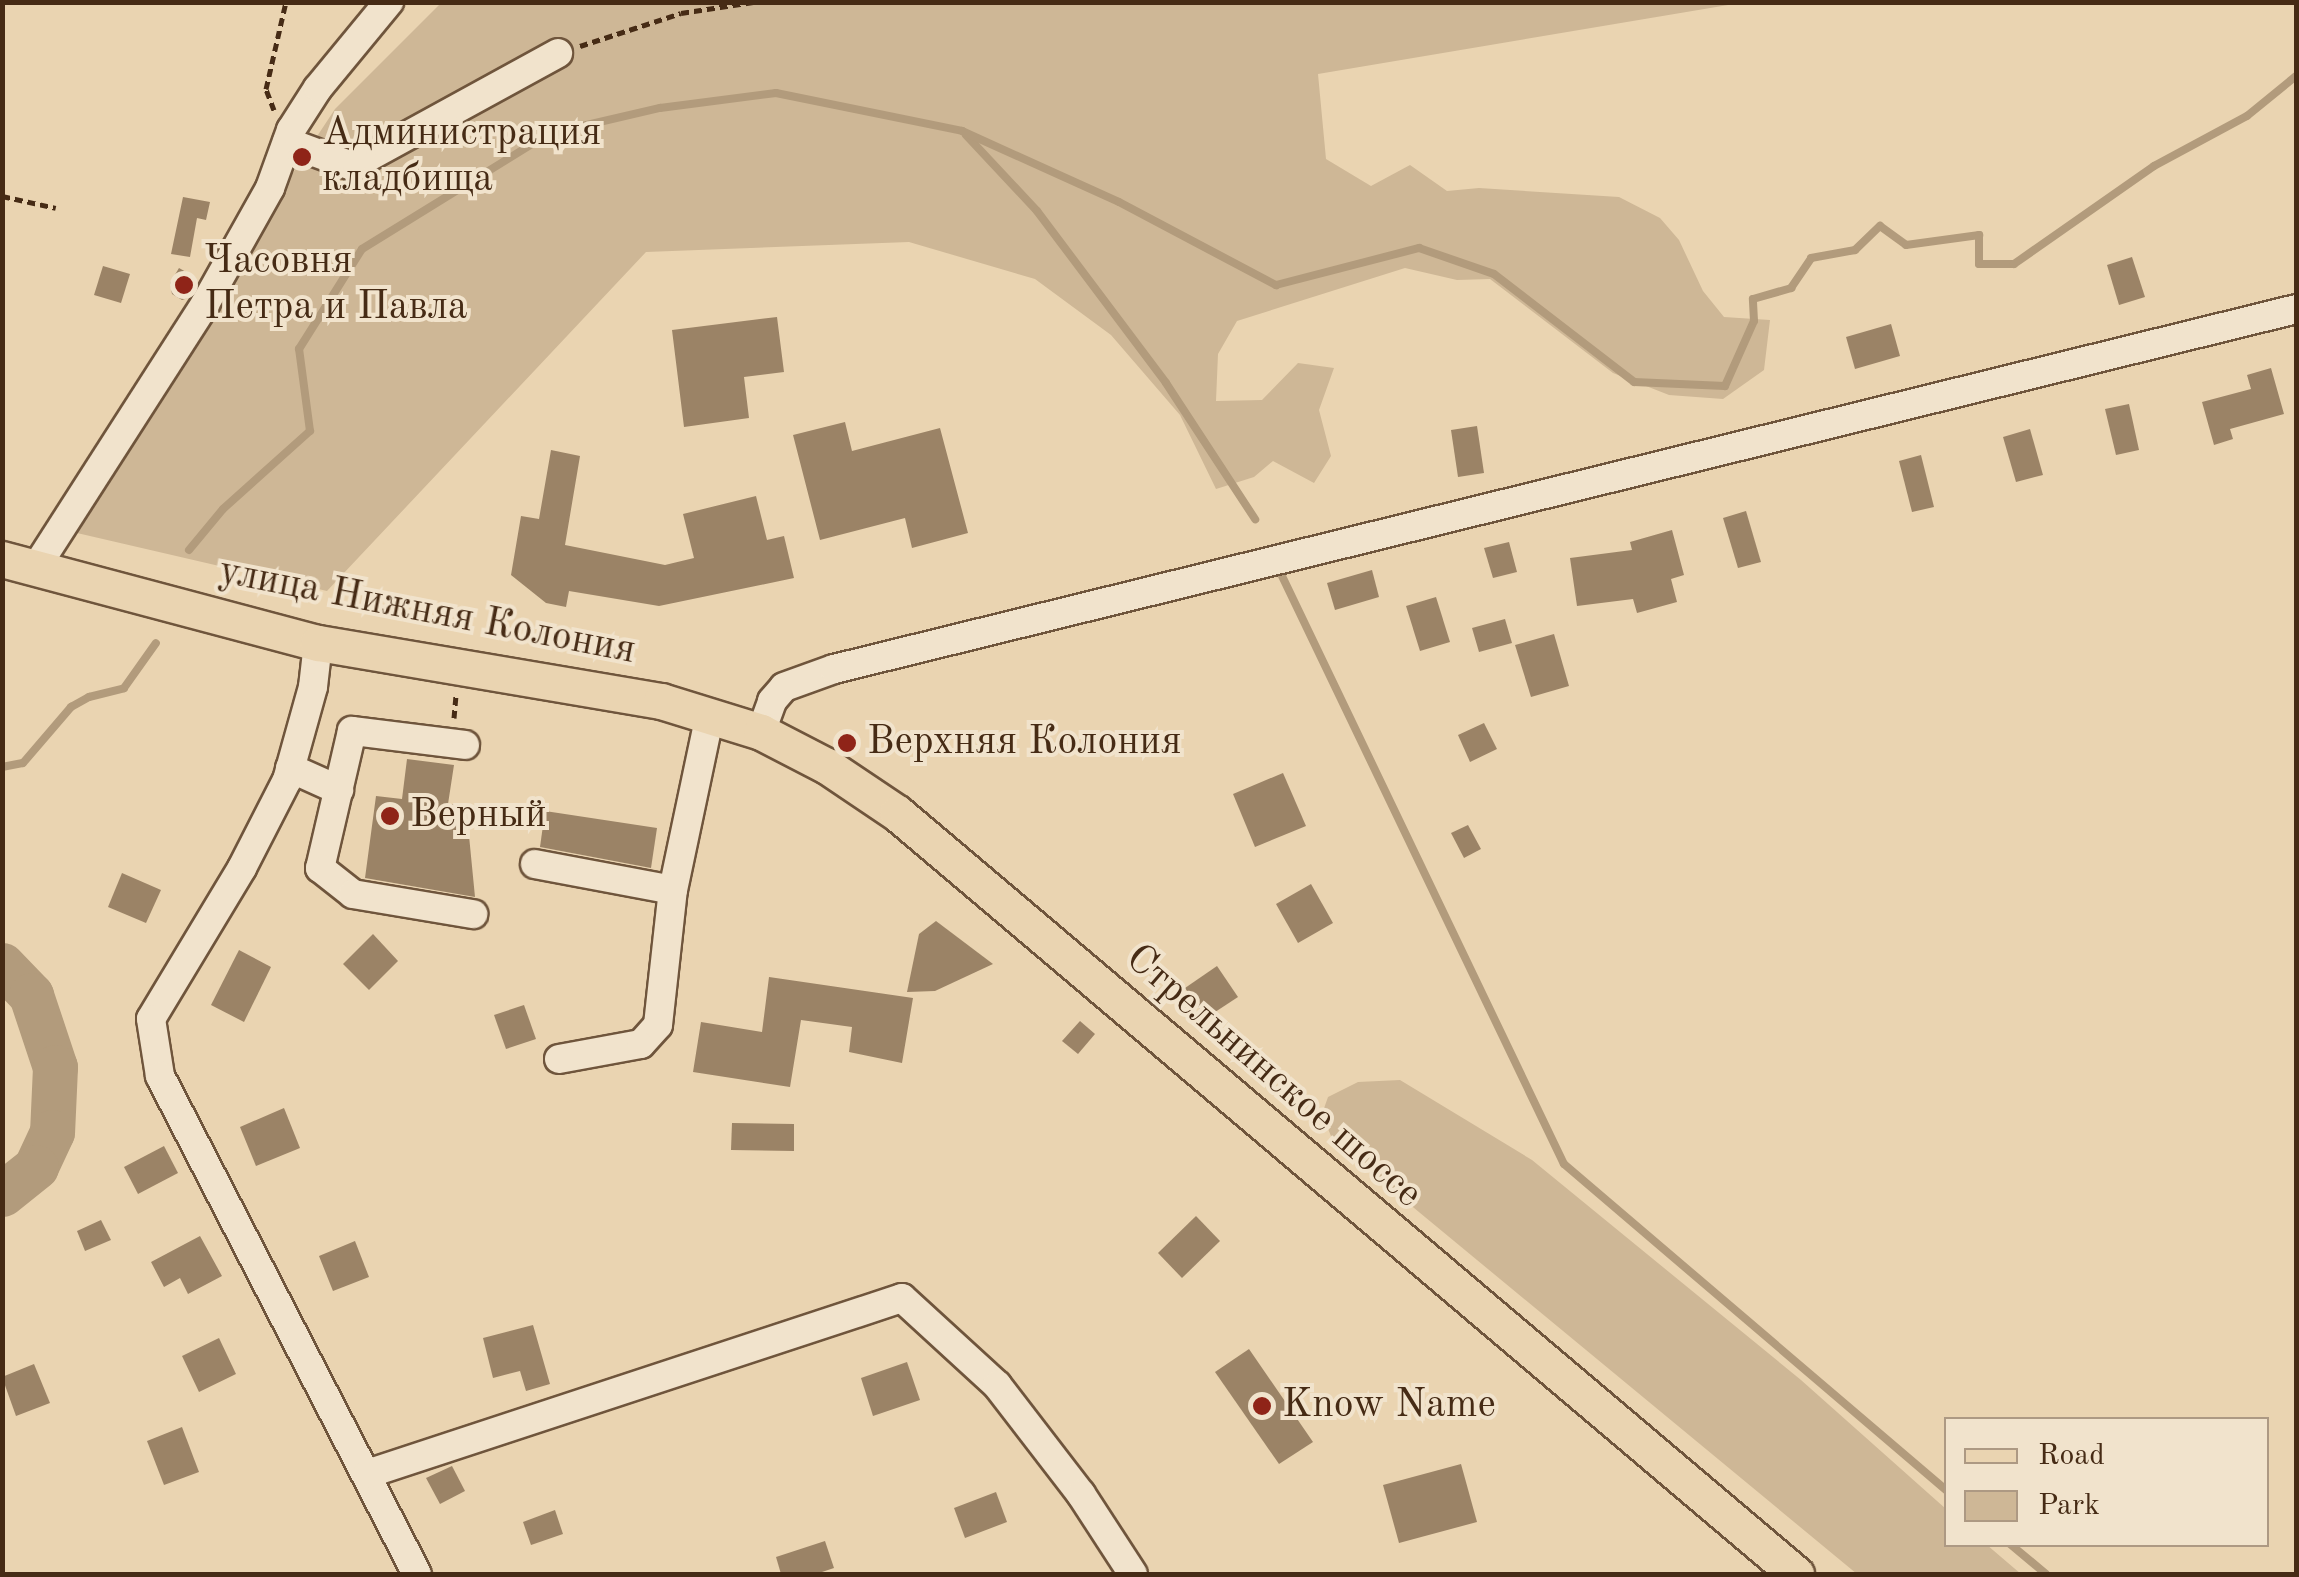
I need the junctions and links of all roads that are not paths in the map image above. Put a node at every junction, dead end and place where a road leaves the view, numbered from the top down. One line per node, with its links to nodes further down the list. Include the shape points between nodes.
1 (389, 2): 3 (street, via 318,88)
2 (558, 53): 3 (street, via 352,166)
3 (287, 142): 5 (street, via 270,188 205,304)
4 (2296, 309): 9 (street, via 834,669 784,687)
5 (19, 564): 6 (main road, улица Нижняя Колония)
6 (318, 642): 7 (main road, улица Нижняя Колония); 11 (street, via 313,688)
7 (661, 701): 8 (main road, Стрельнинское шоссе)
8 (710, 714): 9 (main road, Стрельнинское шоссе); 14 (street)
9 (761, 732): 20 (main road, Стрельнинское шоссе, via 897,812)
10 (465, 744): 12 (street, via 352,731)
11 (290, 768): 12 (street); 17 (street, via 242,868 151,1019 160,1076)
12 (339, 790): 15 (street, via 320,868 354,894 380,902)
13 (535, 864): 14 (street)
14 (673, 890): 16 (street, via 658,1025 641,1044)
15 (473, 914)
16 (559, 1059)
17 (367, 1474): 18 (street); 19 (street, via 902,1298 997,1384)
18 (417, 1574)
19 (1134, 1574)
20 (1796, 1574)

